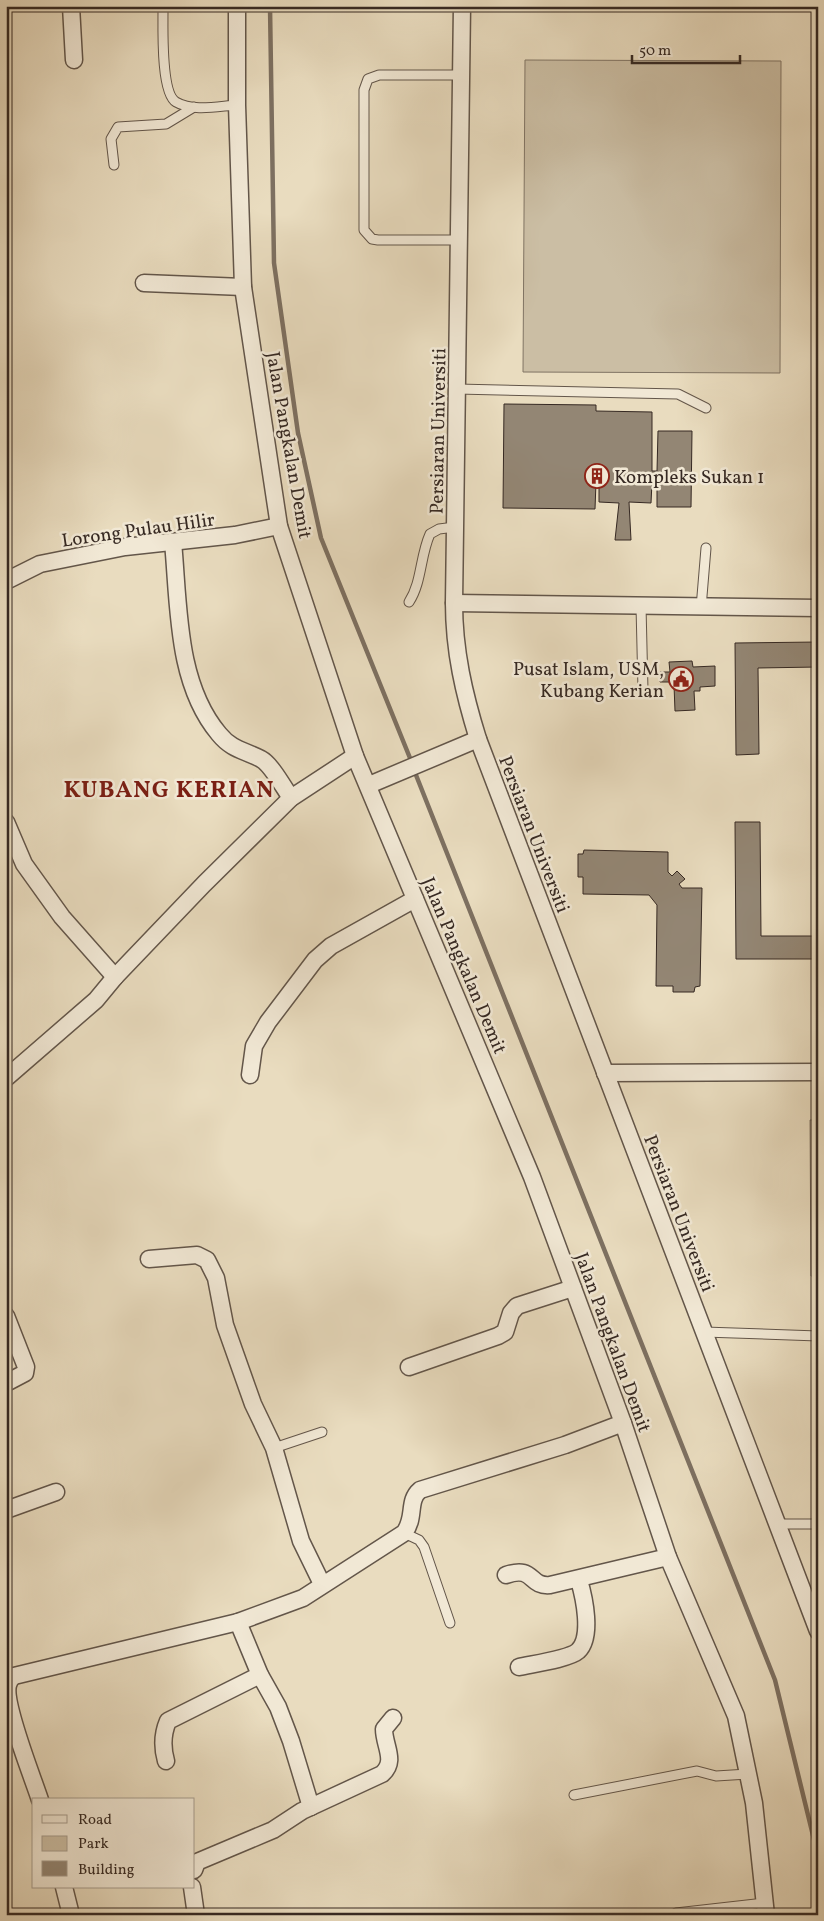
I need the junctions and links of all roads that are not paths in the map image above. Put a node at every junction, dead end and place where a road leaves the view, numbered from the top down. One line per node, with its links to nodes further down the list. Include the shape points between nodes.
1 (71, 6): 5 (street)
2 (238, 6): 7 (street, Jalan Pangkalan Demit)
3 (462, 6): 6 (street, Persiaran Universiti)
4 (163, 11): 8 (lane, via 164,63 170,97)
5 (74, 60)
6 (461, 75): 10 (street, Persiaran Universiti); 10 (lane, via 373,76 365,84 364,99 363,225 367,235 378,240)
7 (237, 105): 8 (lane); 12 (street, Jalan Pangkalan Demit)
8 (194, 108): 9 (lane, via 166,124 118,127 111,139)
9 (114, 165)
10 (459, 240): 13 (street, Persiaran Universiti)
11 (144, 283): 12 (street)
12 (243, 287): 15 (street, Jalan Pangkalan Demit)
13 (457, 389): 14 (lane, via 678,394); 16 (street, Persiaran Universiti)
14 (706, 408)
15 (279, 526): 17 (street, Lorong Pulau Hilir); 27 (street, Jalan Pangkalan Demit)
16 (455, 527): 20 (lane, via 430,534 421,558 416,592); 21 (street, Persiaran Universiti)
17 (173, 542): 19 (street, Lorong Pulau Hilir, via 40,564); 29 (street, via 188,670 203,713 235,749 263,759)
18 (706, 548): 23 (lane)
19 (6, 581)
20 (410, 602)
21 (454, 603): 22 (street); 26 (street, Persiaran Universiti, via 460,676)
22 (641, 606): 23 (street); 25 (lane)
23 (701, 608): 24 (street)
24 (818, 608)
25 (643, 690)
26 (478, 739): 28 (street); 33 (street, Persiaran Universiti)
27 (355, 756): 28 (street, Jalan Pangkalan Demit); 29 (street)
28 (369, 786): 31 (street, Jalan Pangkalan Demit)
29 (291, 798): 32 (street)
30 (6, 822): 32 (street, via 29,871 62,917)
31 (415, 900): 35 (street, via 331,946 315,960 254,1046); 38 (street, Jalan Pangkalan Demit, via 532,1177)
32 (115, 977): 36 (street, via 96,1000)
33 (605, 1072): 34 (street); 40 (street, Persiaran Universiti)
34 (818, 1072)
35 (250, 1075)
36 (6, 1078)
37 (149, 1258): 46 (street, via 188,1254 206,1260 216,1278 225,1325 253,1404)
38 (573, 1288): 42 (street, via 517,1306 511,1313 505,1332 498,1336); 44 (street, Jalan Pangkalan Demit)
39 (6, 1316): 43 (street, via 26,1367 25,1373)
40 (704, 1332): 41 (lane); 49 (street, Persiaran Universiti)
41 (818, 1336)
42 (409, 1367)
43 (6, 1383)
44 (623, 1423): 51 (street, via 420,1490 413,1498 412,1518); 52 (street, Jalan Pangkalan Demit)
45 (322, 1432): 46 (lane)
46 (274, 1448): 55 (street, via 301,1541)
47 (56, 1492): 48 (street)
48 (6, 1510)
49 (777, 1524): 50 (lane); 58 (street, Persiaran Universiti)
50 (818, 1524)
51 (404, 1533): 55 (street); 57 (lane, via 419,1540 424,1547)
52 (668, 1557): 54 (street); 65 (street, Jalan Pangkalan Demit, via 736,1716)
53 (506, 1575): 54 (street, via 520,1571 544,1586)
54 (580, 1580): 59 (street, via 586,1606 586,1633 580,1649 572,1654)
55 (322, 1584): 56 (street, via 303,1598)
56 (238, 1622): 60 (street); 61 (street)
57 (450, 1623)
58 (818, 1631)
59 (519, 1667)
60 (260, 1676): 64 (street, via 168,1722 162,1747); 68 (street, via 278,1707)
61 (8, 1678): 63 (street)
62 (393, 1718): 68 (street, via 384,1729 389,1768)
63 (13, 1744): 67 (street)
64 (166, 1761)
65 (748, 1774): 66 (lane, via 716,1776 697,1772); 72 (street, Jalan Pangkalan Demit)
66 (574, 1796)
67 (39, 1798)
68 (311, 1807): 69 (street, via 273,1830 197,1862)
69 (195, 1867)
70 (64, 1888): 74 (street)
71 (192, 1888): 75 (street)
72 (765, 1909): 73 (lane)
73 (676, 1914)
74 (71, 1915)
75 (196, 1915)

